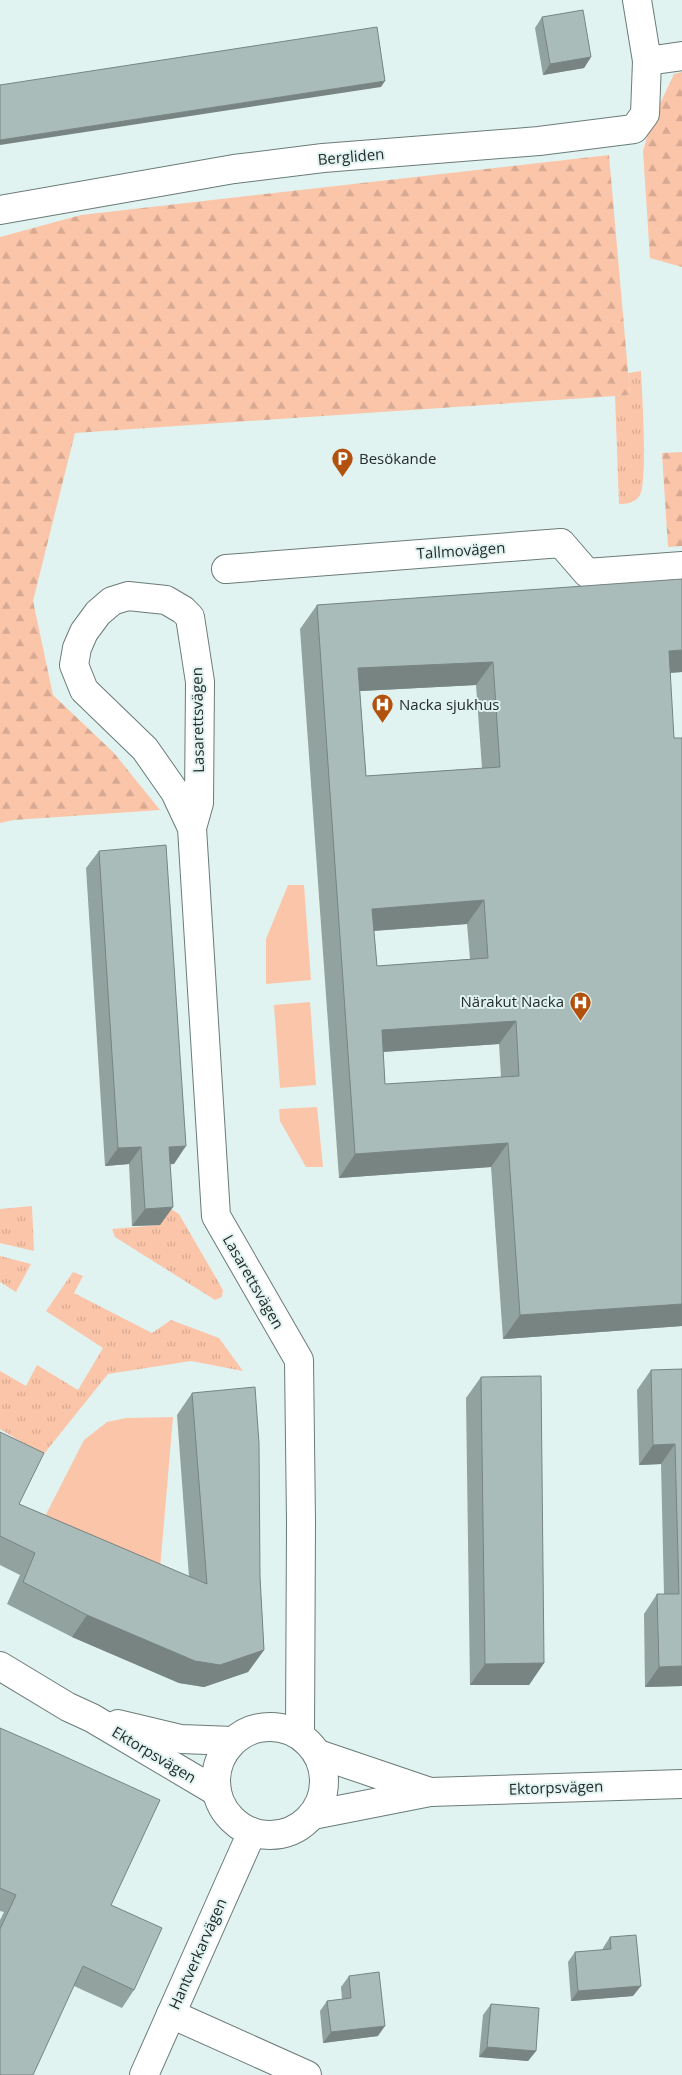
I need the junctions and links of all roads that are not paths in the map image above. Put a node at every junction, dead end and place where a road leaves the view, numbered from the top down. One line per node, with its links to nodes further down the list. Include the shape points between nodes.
1 (637, 0): 3 (street, Bergliden)
2 (682, 56): 3 (street)
3 (647, 61): 4 (street, Bergliden, via 646,114 634,129 234,169)
4 (0, 210)
5 (682, 566): 6 (street, Tallmovägen, via 587,573 561,543)
6 (226, 569)
7 (192, 828): 7 (street, Lasarettsvägen, via 199,803 200,682 190,617 166,600 128,596 112,602 98,613 84,632 74,665 84,690 145,749 175,792); 11 (street, Lasarettsvägen, via 216,1216 299,1360)
8 (0, 1666): 9 (street, Ektorpsvägen)
9 (92, 1718): 10 (street, Ektorpsvägen, via 181,1739); 13 (street, Ektorpsvägen)
10 (233, 1741): 11 (street, via 249,1731 267,1726); 13 (street, via 222,1756 216,1773)
11 (309, 1744): 14 (street, Ektorpsvägen); 15 (street, via 325,1774 323,1795)
12 (682, 1784): 14 (street, Ektorpsvägen)
13 (217, 1792): 16 (street, via 224,1809 236,1823)
14 (430, 1792): 15 (street, Ektorpsvägen)
15 (313, 1815): 16 (street, via 296,1829 274,1835)
16 (252, 1832): 17 (street, Hantverkarvägen)
17 (171, 2014): 18 (street, Hantverkarvägen); 19 (street)
18 (144, 2075)
19 (307, 2075)

